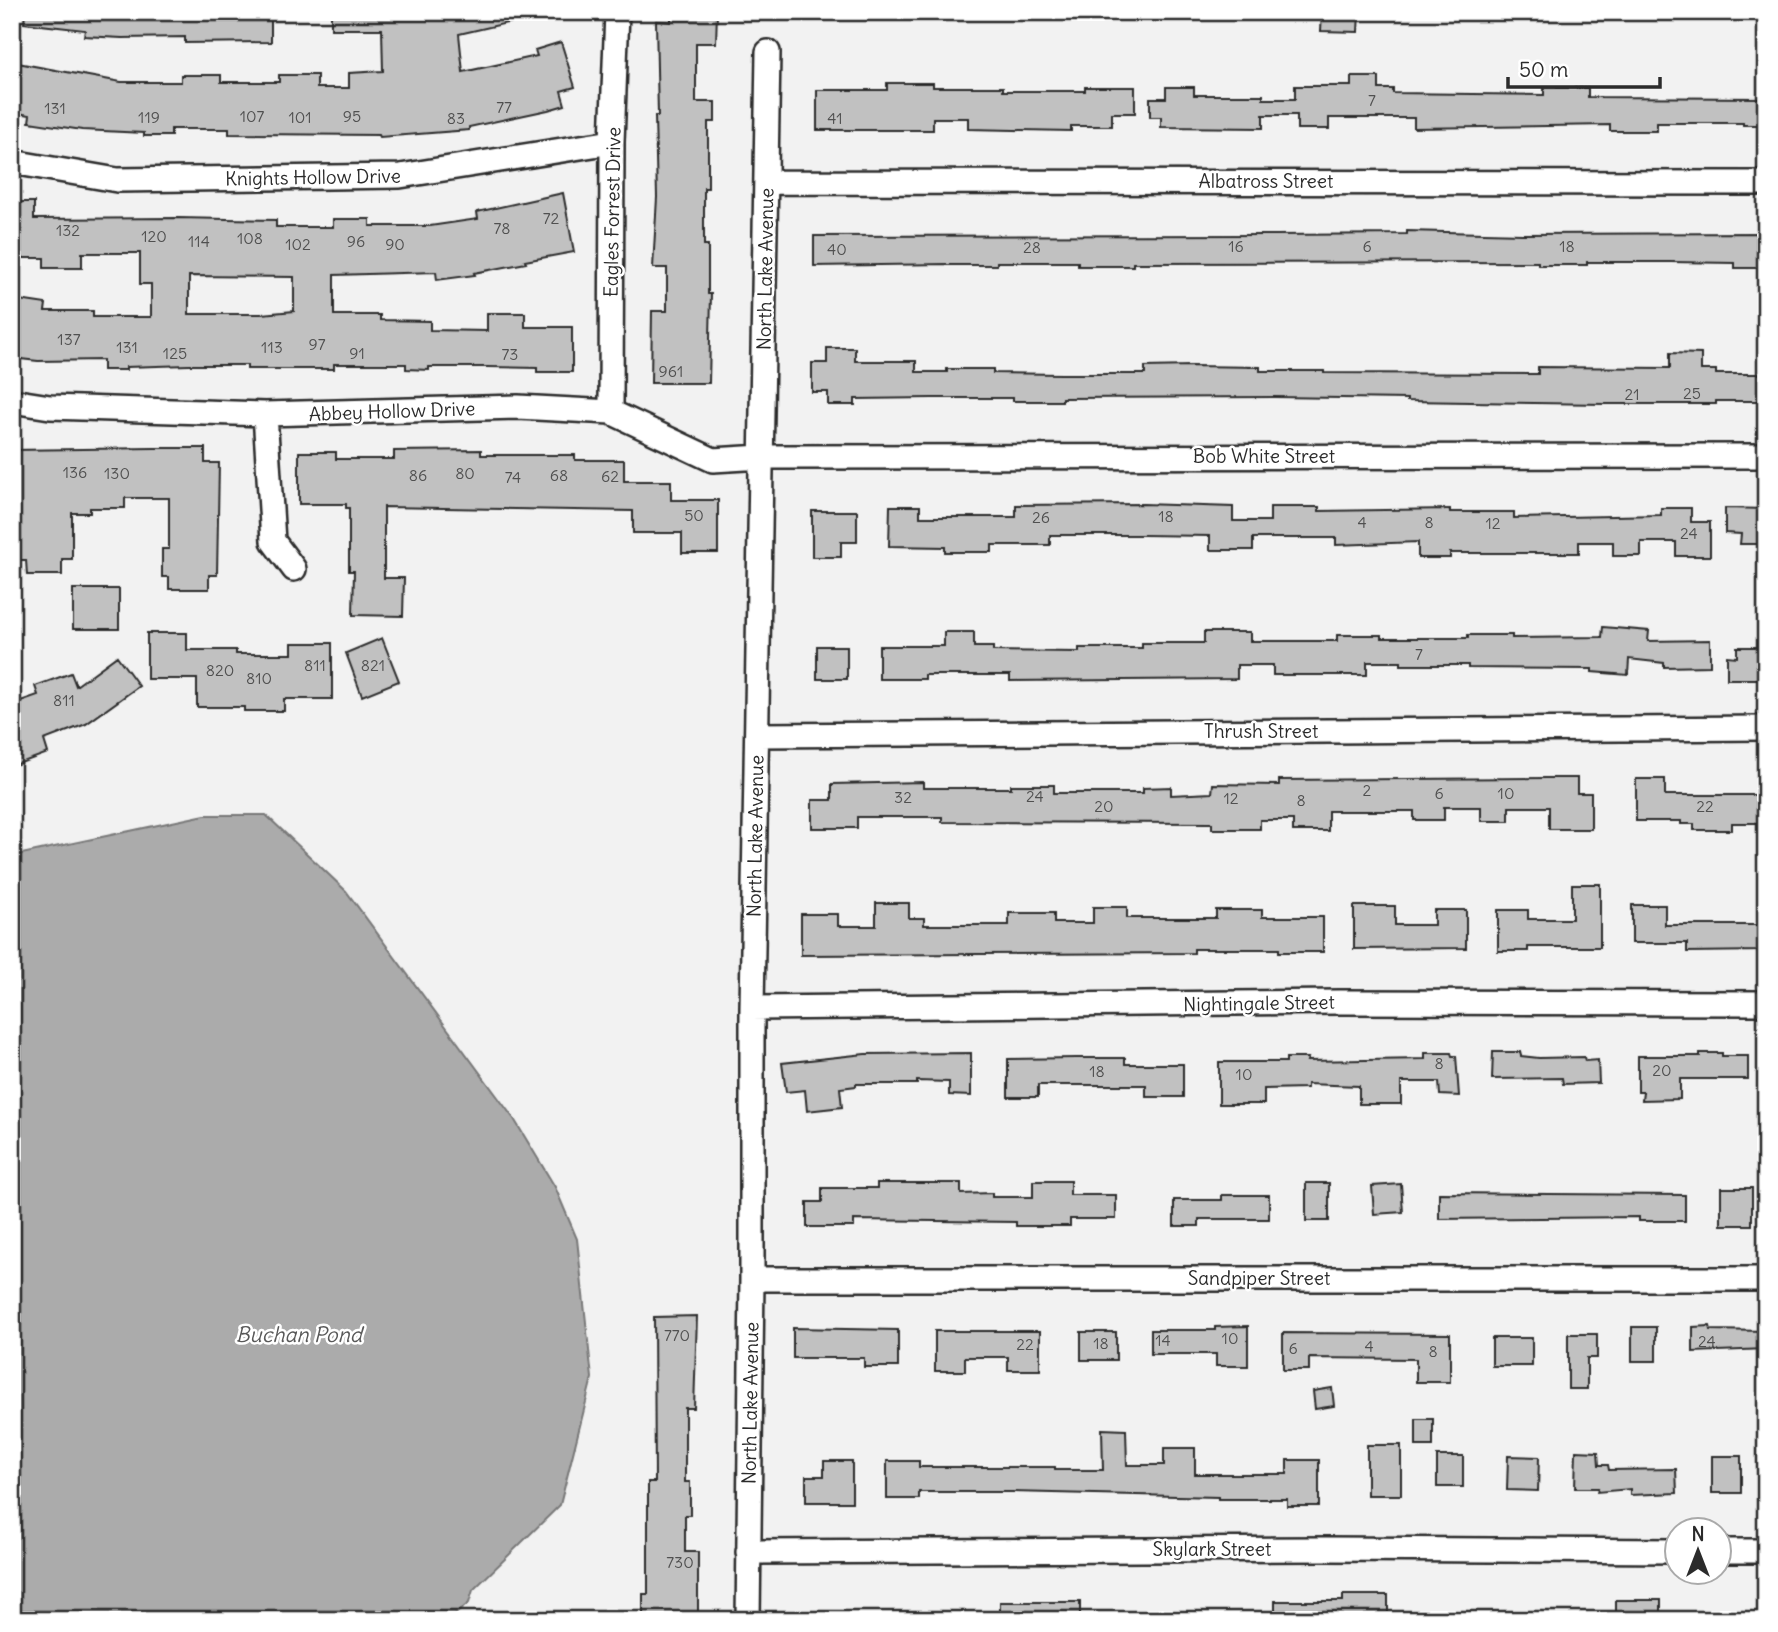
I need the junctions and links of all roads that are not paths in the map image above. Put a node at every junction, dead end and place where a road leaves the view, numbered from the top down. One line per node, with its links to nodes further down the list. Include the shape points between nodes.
1 (617, 12): 3 (street, Eagles Forrest Drive)
2 (768, 52): 5 (street, North Lake Avenue)
3 (612, 142): 4 (street, Knights Hollow Drive, via 400,176 117,180); 8 (street, Eagles Forrest Drive)
4 (12, 162)
5 (766, 182): 6 (street, Albatross Street); 11 (street, North Lake Avenue)
6 (1766, 183)
7 (12, 401): 9 (street, Abbey Hollow Drive, via 50,407)
8 (611, 412): 9 (street, Abbey Hollow Drive, via 518,407); 11 (street, Abbey Hollow Drive, via 713,460)
9 (265, 415): 12 (street, via 272,541)
10 (1766, 456): 11 (street, Bob White Street)
11 (762, 457): 14 (street, North Lake Avenue)
12 (294, 569)
13 (1766, 728): 14 (street, Thrush Street)
14 (757, 735): 16 (street, North Lake Avenue)
15 (1766, 1003): 16 (street, Nightingale Street)
16 (752, 1008): 17 (street, North Lake Avenue)
17 (752, 1279): 18 (street, Sandpiper Street); 22 (street, North Lake Avenue)
18 (1766, 1279)
19 (1662, 1550): 22 (street, Skylark Street)
20 (1732, 1551): 21 (street)
21 (1766, 1551)
22 (748, 1552): 23 (street, North Lake Avenue)
23 (748, 1620)

